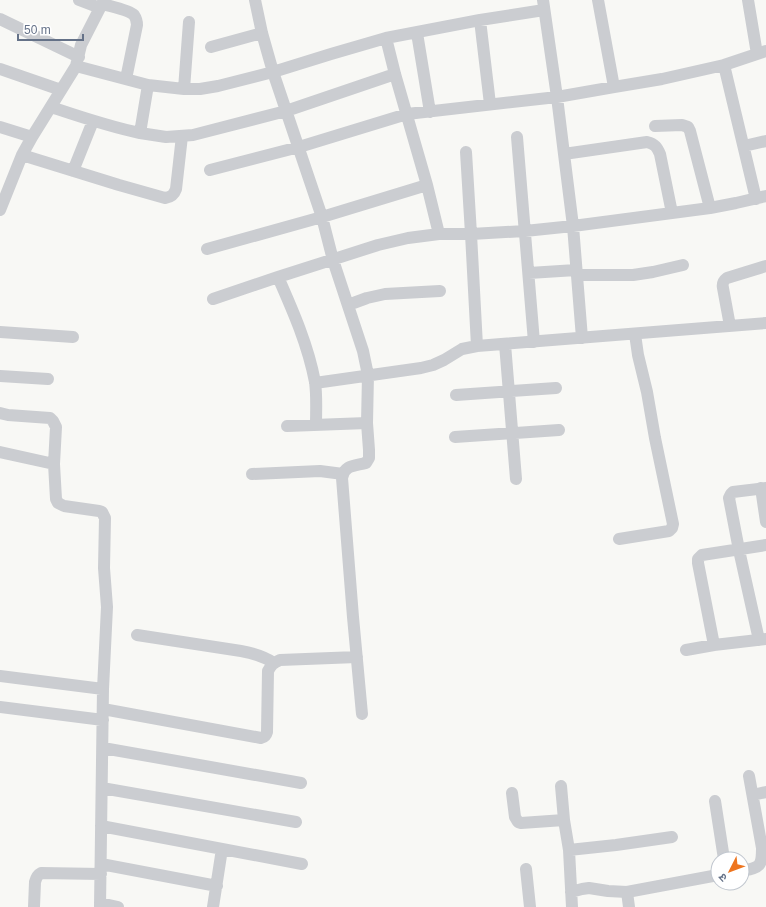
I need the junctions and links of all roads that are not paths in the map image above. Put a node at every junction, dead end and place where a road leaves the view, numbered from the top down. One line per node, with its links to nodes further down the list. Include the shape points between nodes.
1 (79, 0): 5 (street)
2 (255, 0): 10 (street)
3 (598, 0): 22 (street)
4 (748, 0): 14 (street)
5 (102, 4): 15 (street, via 81,45); 20 (street, via 129,12 136,19)
6 (543, 5): 8 (street); 25 (street)
7 (0, 19): 15 (street)
8 (480, 20): 11 (street); 26 (street)
9 (190, 22): 23 (street)
10 (262, 33): 13 (street); 18 (street)
11 (417, 33): 12 (street); 29 (street)
12 (386, 38): 18 (street); 19 (street)
13 (211, 47)
14 (761, 53): 16 (street)
15 (78, 61): 20 (street); 24 (street)
16 (724, 65): 22 (street); 39 (street)
17 (0, 68): 24 (street)
18 (273, 72): 23 (street, via 218,86); 28 (street)
19 (395, 74): 28 (street); 30 (street)
20 (126, 79): 21 (street)
21 (148, 85): 23 (street); 34 (street)
22 (614, 87): 25 (street)
23 (184, 89)
24 (62, 90): 27 (street)
25 (557, 98): 26 (street); 42 (street)
26 (490, 104): 29 (street)
27 (51, 107): 31 (street); 36 (street)
28 (286, 111): 35 (street); 40 (street)
29 (430, 112): 30 (street)
30 (407, 114): 40 (street); 48 (street)
31 (93, 121): 34 (street); 45 (street)
32 (655, 126): 50 (street, via 688,127)
33 (0, 127): 36 (street)
34 (140, 133): 35 (street, via 166,137)
35 (182, 136): 45 (street, via 176,189 169,197 157,196)
36 (32, 137): 43 (street)
37 (518, 137): 55 (street)
38 (766, 141): 39 (street)
39 (744, 146): 49 (street)
40 (298, 147): 44 (street); 53 (street)
41 (466, 152): 57 (street)
42 (564, 154): 52 (street, via 648,142 653,144 660,154); 54 (street)
43 (22, 155): 45 (street); 47 (street)
44 (210, 170)
45 (73, 171)
46 (0, 177): 47 (street)
47 (12, 179): 51 (street)
48 (427, 185): 53 (street); 56 (street)
49 (761, 197): 50 (street)
50 (710, 208): 52 (street)
51 (0, 210)
52 (672, 213): 54 (street)
53 (322, 217): 58 (street); 59 (street)
54 (573, 226): 55 (street); 63 (street)
55 (525, 231): 57 (street); 62 (street)
56 (439, 234): 57 (street); 59 (street, via 378,245)
57 (471, 234): 76 (street)
58 (207, 249)
59 (333, 260): 64 (street); 67 (street)
60 (683, 265): 63 (street, via 633,275)
61 (766, 266): 69 (street, via 724,280 722,284)
62 (529, 273): 63 (street); 74 (street)
63 (577, 273): 73 (street)
64 (278, 277): 66 (street); 80 (street, via 300,328)
65 (440, 291): 67 (street, via 386,294)
66 (213, 299)
67 (348, 305): 77 (street)
68 (766, 323): 69 (street)
69 (730, 326): 71 (street)
70 (0, 332): 72 (street)
71 (635, 334): 73 (street); 98 (street, via 673,524 669,531)
72 (73, 337)
73 (582, 338): 74 (street)
74 (534, 342): 75 (street)
75 (505, 344): 76 (street); 82 (street)
76 (477, 346): 77 (street, via 462,349 433,365)
77 (368, 375): 80 (street); 85 (street)
78 (0, 376): 79 (street)
79 (48, 379)
80 (315, 383): 86 (street)
81 (556, 388): 82 (street)
82 (509, 391): 83 (street); 89 (street)
83 (456, 394)
84 (0, 413): 92 (street, via 50,418 56,427)
85 (367, 423): 86 (street); 94 (street, via 369,458 366,463 346,469)
86 (316, 425): 87 (street)
87 (286, 426)
88 (559, 430): 89 (street)
89 (512, 433): 90 (street); 95 (street)
90 (455, 437)
91 (0, 452): 92 (street)
92 (54, 464): 108 (street, via 58,503 99,511 105,518 104,568 107,606)
93 (252, 474): 94 (street)
94 (343, 474): 105 (street)
95 (516, 478)
96 (764, 488): 97 (street); 100 (street, via 734,492 729,498)
97 (766, 522)
98 (619, 539)
99 (766, 545): 100 (street)
100 (739, 550): 102 (street); 103 (street, via 702,555 698,559)
101 (137, 635): 106 (street, via 241,651 266,657)
102 (762, 640): 103 (street)
103 (714, 644): 104 (street)
104 (686, 650)
105 (357, 657): 106 (street); 111 (street)
106 (274, 662): 110 (street, via 268,671 267,732 261,738)
107 (0, 676): 108 (street)
108 (103, 689): 110 (street)
109 (0, 707): 110 (street)
110 (103, 714): 112 (street)
111 (362, 714)
112 (103, 748): 114 (street); 116 (street)
113 (749, 776): 119 (street)
114 (301, 783)
115 (561, 786): 121 (street)
116 (102, 788): 122 (street); 123 (street)
117 (766, 792): 119 (street)
118 (512, 793): 121 (street, via 518,822)
119 (753, 795): 125 (street)
120 (715, 801): 128 (street)
121 (564, 820): 127 (street)
122 (296, 822)
123 (101, 826): 126 (street); 130 (street)
124 (672, 837): 127 (street)
125 (764, 848): 132 (street, via 761,864)
126 (222, 849): 129 (street); 134 (street)
127 (569, 850): 135 (street)
128 (723, 851)
129 (302, 864)
130 (101, 869): 134 (street); 137 (street); 138 (street, via 41,873 35,882)
131 (526, 869): 141 (street)
132 (750, 869)
133 (710, 876): 136 (street)
134 (217, 886): 140 (street)
135 (571, 892): 136 (street, via 589,888); 142 (street)
136 (627, 892): 143 (street)
137 (100, 905): 139 (street)
138 (34, 907)
139 (118, 907)
140 (214, 907)
141 (530, 907)
142 (572, 907)
143 (629, 907)

